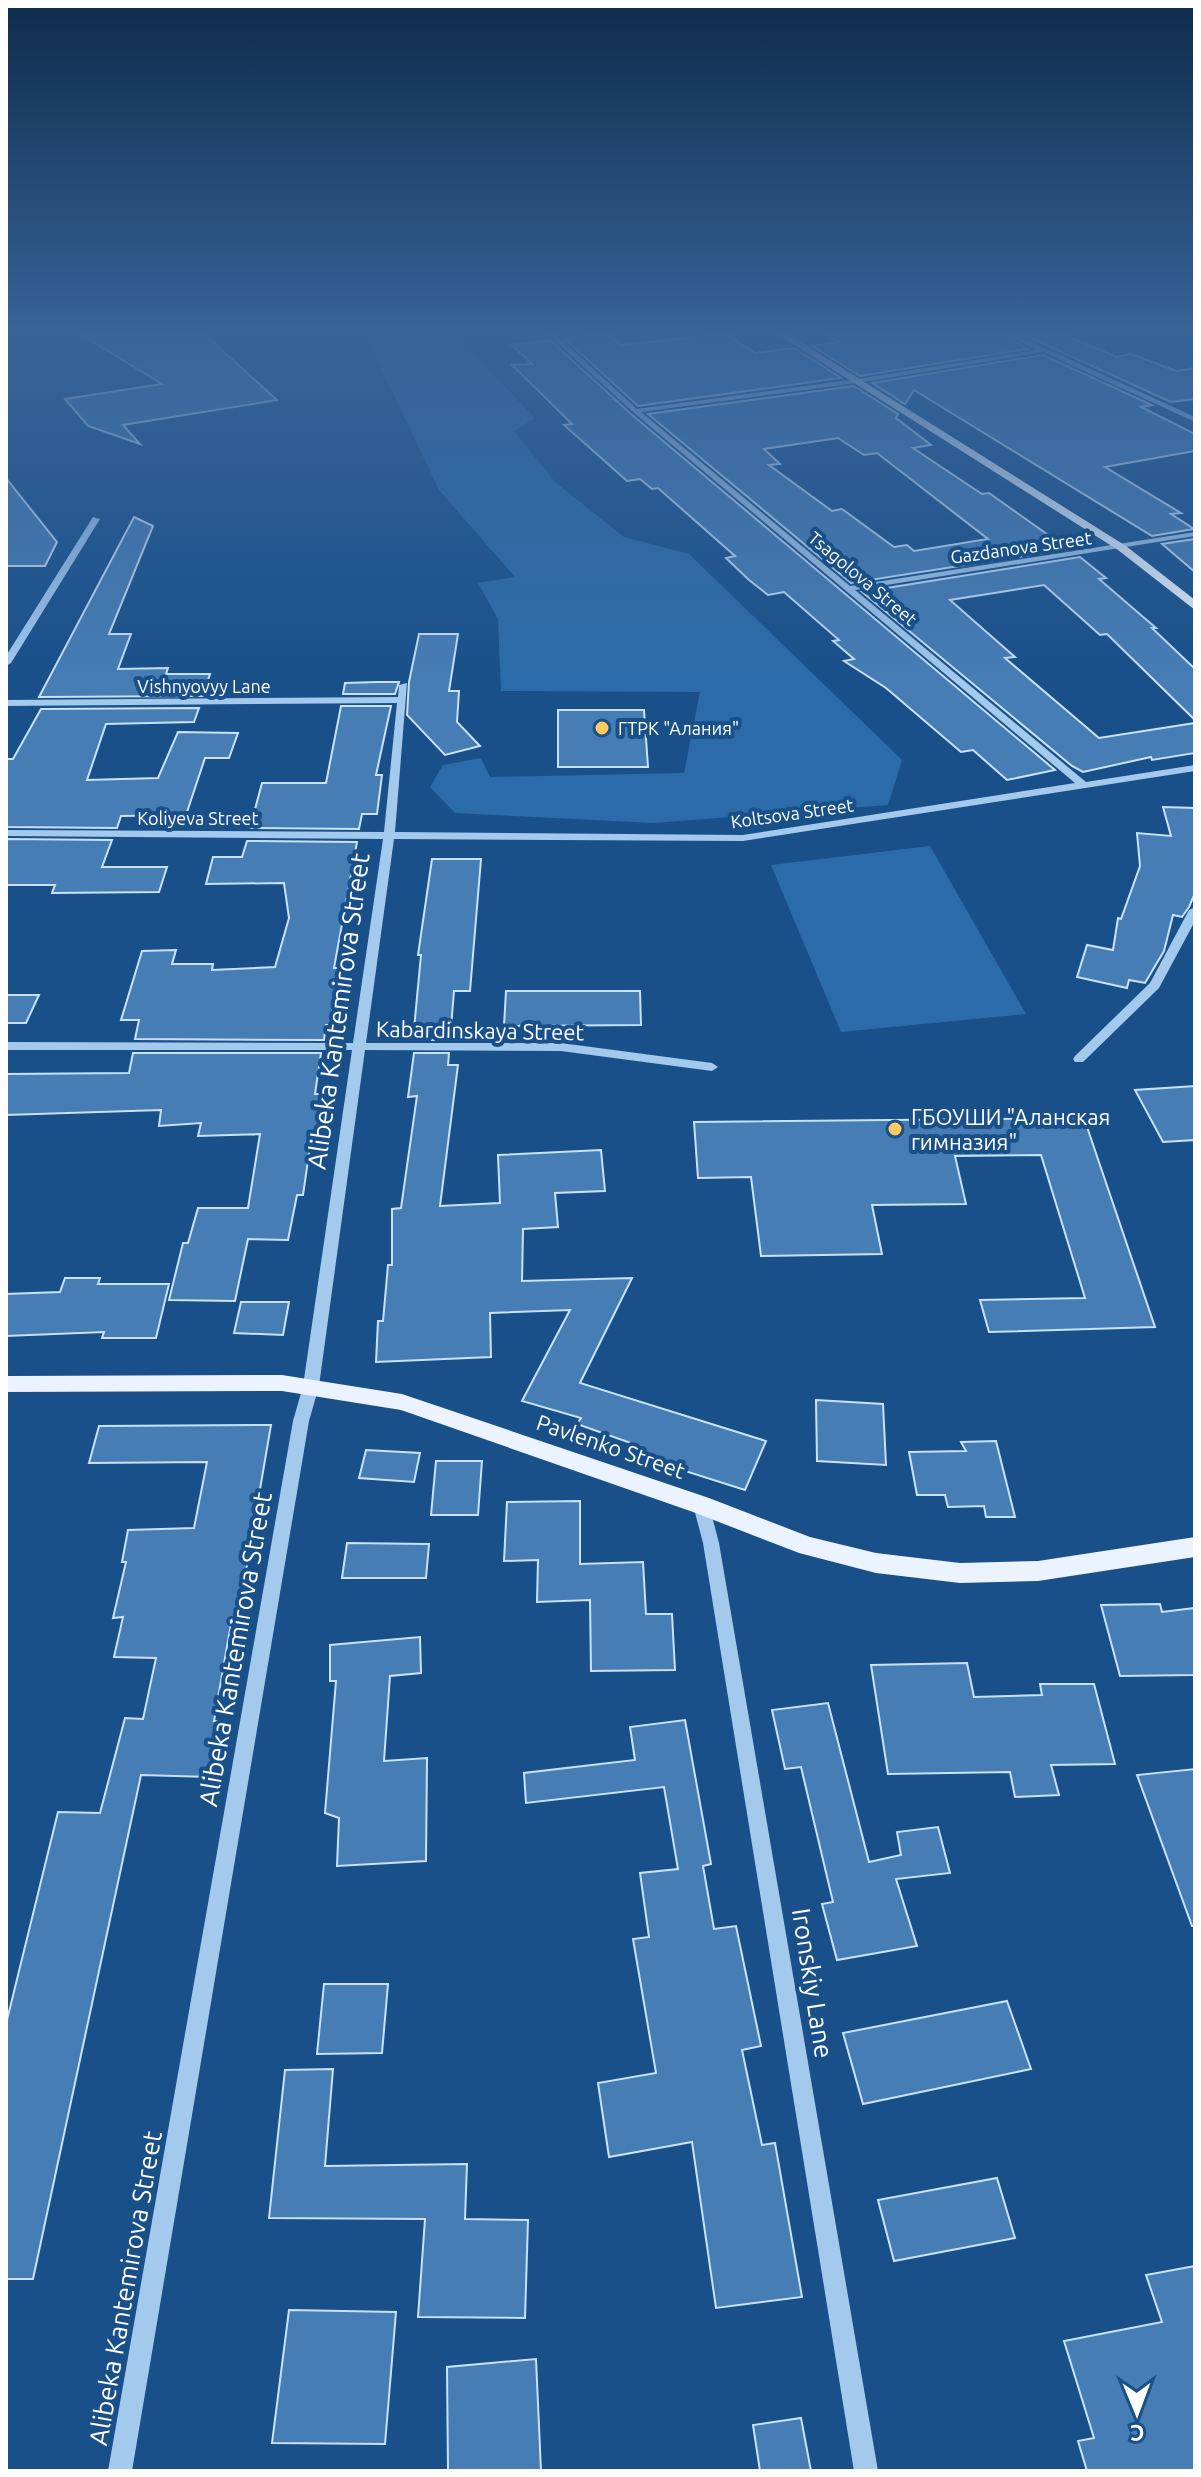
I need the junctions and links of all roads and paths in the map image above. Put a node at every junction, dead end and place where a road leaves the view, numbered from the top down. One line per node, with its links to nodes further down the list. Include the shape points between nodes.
1 (682, 450): 6 (street, Tsagolova Street)
2 (966, 450): 5 (main road)
3 (96, 519): 8 (street)
4 (1195, 534): 5 (street, Gazdanova Street)
5 (1122, 548): 6 (street, Gazdanova Street); 7 (main road)
6 (851, 588): 13 (street, Tsagolova Street)
7 (1195, 606)
8 (6, 663)
9 (404, 685): 10 (street, Alibeka Kantemirova Street)
10 (402, 700): 11 (street, Vishnyovyy Lane); 15 (street, Alibeka Kantemirova Street)
11 (6, 703)
12 (1195, 768): 13 (street, Koltsova Street)
13 (1082, 784): 15 (street, Koltsova Street, via 743,838)
14 (6, 833): 15 (street, Koliyeva Street)
15 (389, 835): 18 (street, Alibeka Kantemirova Street)
16 (1195, 910): 19 (street, via 1155,985)
17 (6, 1046): 18 (street, Kabardinskaya Street)
18 (358, 1049): 20 (street, Kabardinskaya Street, via 561,1047); 22 (street, Alibeka Kantemirova Street)
19 (1079, 1059)
20 (712, 1067)
21 (6, 1384): 22 (main road, Pavlenko Street)
22 (311, 1386): 23 (main road, Pavlenko Street, via 402,1402); 25 (street, Alibeka Kantemirova Street)
23 (701, 1505): 24 (main road, Pavlenko Street, via 807,1546 876,1563 960,1573 1038,1571); 26 (street, Ironskiy Lane)
24 (1195, 1547)
25 (120, 2471)
26 (866, 2471)

